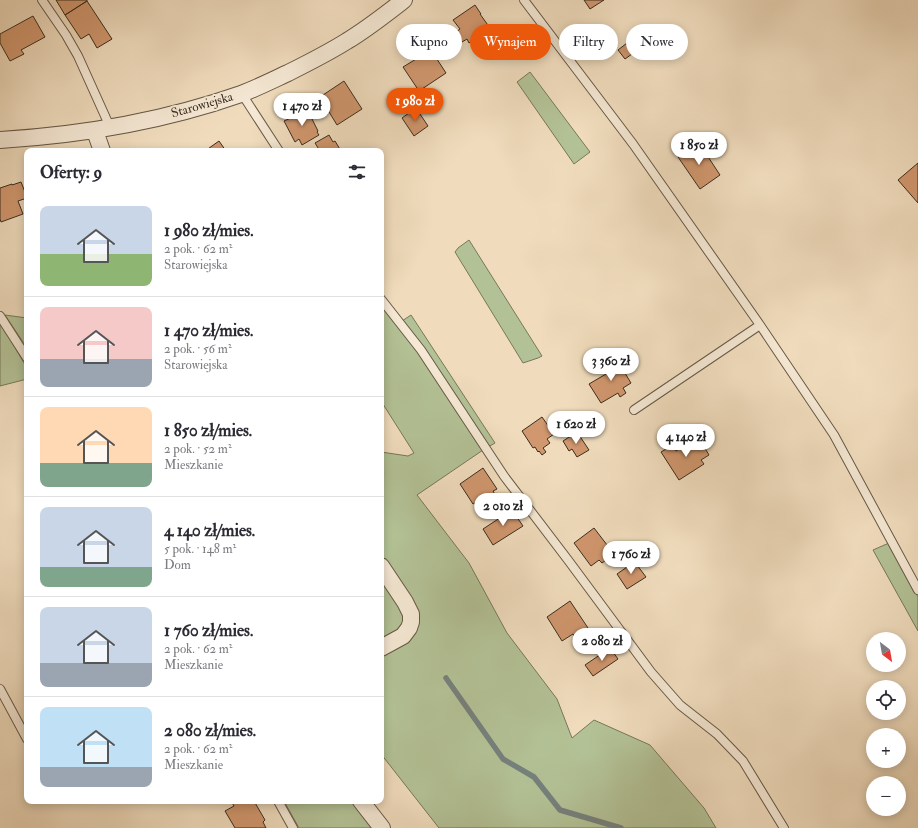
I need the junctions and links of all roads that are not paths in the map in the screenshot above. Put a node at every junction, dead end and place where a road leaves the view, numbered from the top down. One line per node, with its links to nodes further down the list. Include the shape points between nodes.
1 (42, 0): 5 (lane, via 78,56)
2 (404, 0): 4 (street, Starowiejska, via 348,41 299,68)
3 (524, 0): 11 (lane, via 633,144)
4 (242, 94): 5 (street, Starowiejska, via 149,120); 8 (lane)
5 (103, 129): 6 (street, Starowiejska); 7 (street)
6 (0, 140)
7 (102, 148)
8 (277, 148)
9 (384, 304): 23 (lane, via 421,350 504,476 651,672 680,705 717,734 743,761)
10 (0, 316): 12 (lane)
11 (760, 325): 13 (lane); 15 (lane, via 834,435)
12 (24, 353)
13 (634, 410)
14 (384, 570): 16 (street, via 405,602 411,614 411,622 403,636)
15 (918, 590)
16 (384, 646)
17 (0, 689): 18 (lane)
18 (24, 733)
19 (280, 804): 21 (lane)
20 (363, 804): 22 (street)
21 (293, 828)
22 (382, 828)
23 (784, 828)

